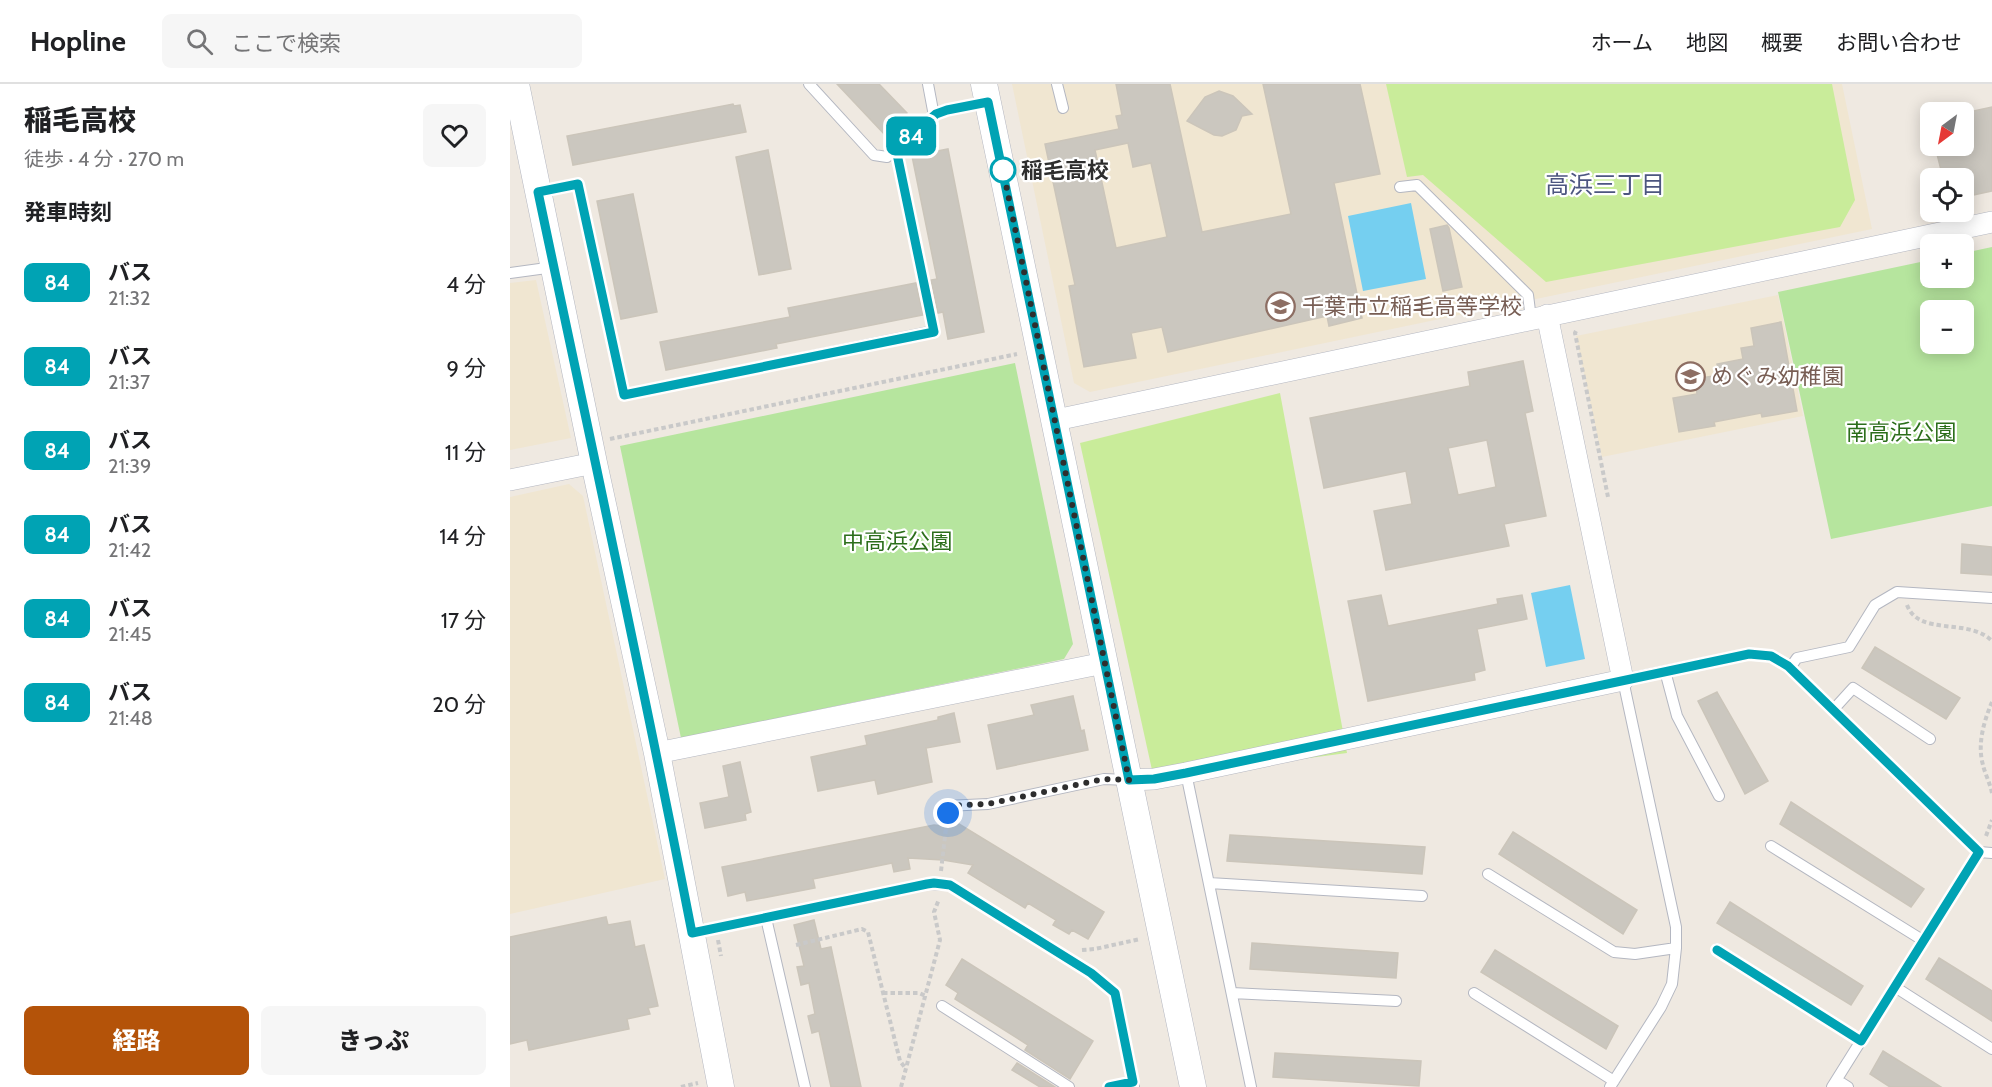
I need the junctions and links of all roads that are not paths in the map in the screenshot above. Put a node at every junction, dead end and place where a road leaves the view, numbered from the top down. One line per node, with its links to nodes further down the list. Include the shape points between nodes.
1 (516, 84): 10 (street)
2 (809, 84): 8 (lane, via 874,155 887,157)
3 (927, 84): 7 (lane)
4 (1057, 84): 6 (lane)
5 (986, 93): 7 (lane); 15 (street)
6 (1062, 108)
7 (934, 116): 8 (lane)
8 (896, 149): 10 (lane, via 934,332 624,395 578,184)
9 (1400, 187): 14 (lane, via 1417,185 1528,295)
10 (538, 192): 12 (street)
11 (1992, 222): 14 (street)
12 (554, 267): 13 (lane); 16 (street)
13 (510, 273)
14 (1539, 317): 15 (street); 22 (street)
15 (1056, 420): 19 (street)
16 (594, 463): 17 (street); 25 (street)
17 (510, 480)
18 (1992, 598): 20 (lane, via 1896,592 1875,605 1849,646 1797,658)
19 (1104, 663): 25 (street); 27 (street)
20 (1790, 668): 21 (lane, via 1771,656 1749,654); 23 (lane)
21 (1665, 671): 22 (lane); 28 (lane, via 1677,716)
22 (1623, 680): 26 (street); 39 (lane, via 1676,927)
23 (1833, 710): 24 (lane, via 1853,688); 31 (lane)
24 (1930, 739)
25 (657, 753): 37 (street)
26 (1186, 773): 27 (street); 34 (lane)
27 (1129, 780): 29 (lane, via 1104,779 988,804); 55 (street)
28 (1719, 796)
29 (945, 806)
30 (1771, 846): 38 (lane)
31 (1979, 852): 32 (lane); 38 (lane)
32 (1992, 853)
33 (1488, 874): 39 (lane, via 1614,952 1635,954)
34 (1209, 883): 35 (lane); 42 (lane)
35 (1422, 896)
36 (766, 918): 37 (lane); 49 (lane, via 927,884 950,885 1091,973 1115,993); 52 (lane)
37 (692, 933): 51 (street)
38 (1924, 940): 41 (lane)
39 (1676, 948): 50 (lane, via 1672,984)
40 (1717, 950): 46 (lane)
41 (1895, 987): 46 (lane); 47 (lane)
42 (1232, 993): 44 (lane); 56 (lane)
43 (1474, 993): 50 (lane)
44 (1396, 1001)
45 (942, 1006): 53 (lane)
46 (1861, 1041): 48 (lane)
47 (1992, 1049)
48 (1834, 1083): 57 (lane)
49 (1134, 1084): 54 (lane)
50 (1612, 1084)
51 (721, 1087)
52 (805, 1087)
53 (1069, 1087)
54 (1109, 1087)
55 (1193, 1087)
56 (1251, 1087)
57 (1848, 1087)

